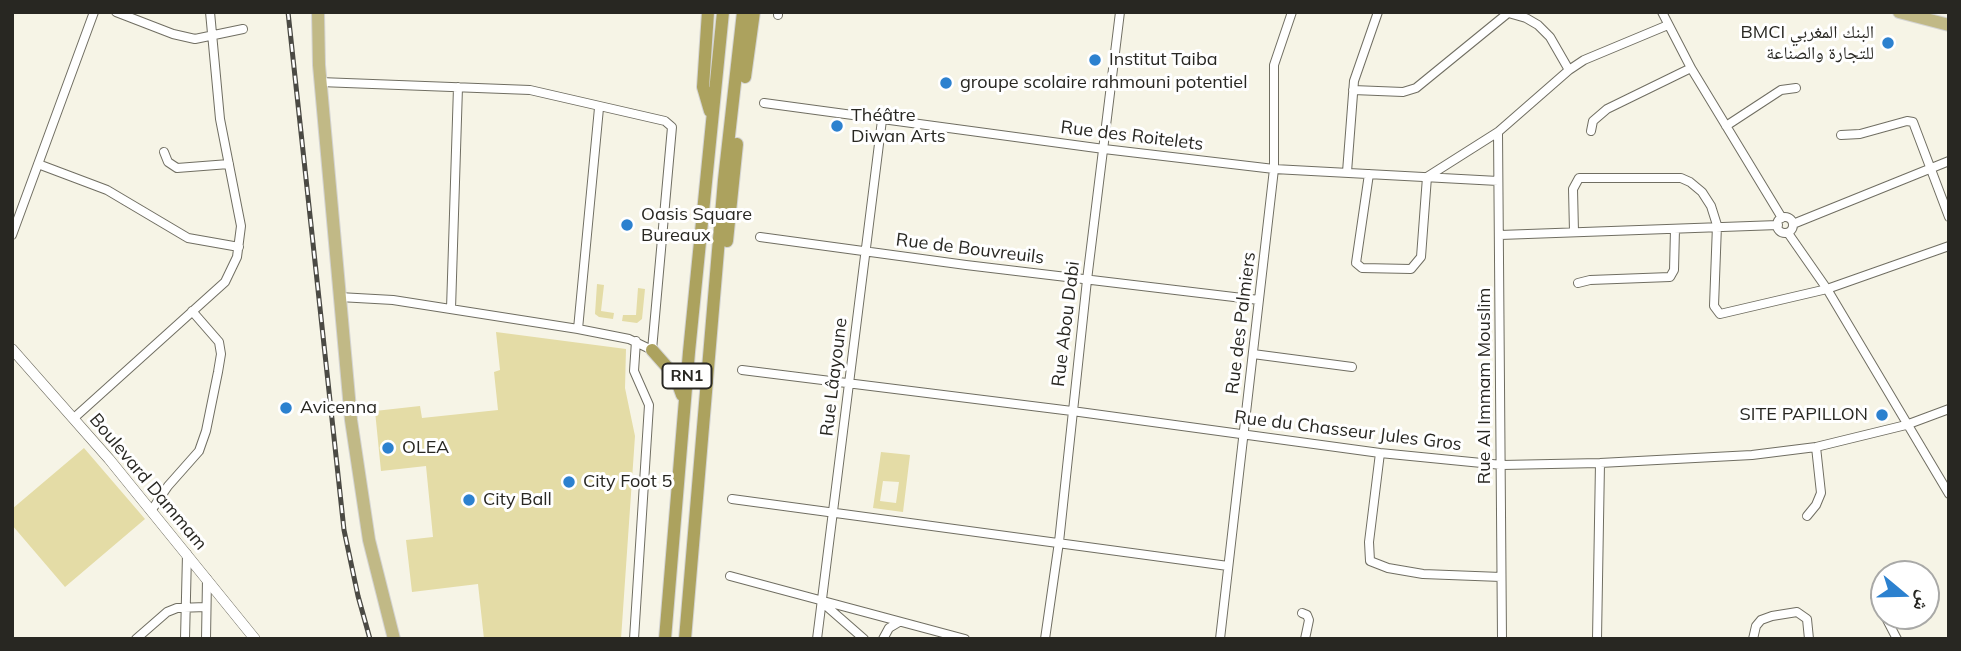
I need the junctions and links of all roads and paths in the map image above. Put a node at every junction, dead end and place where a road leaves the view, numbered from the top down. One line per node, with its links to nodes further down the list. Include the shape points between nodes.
1 (94, 12): 39 (street)
2 (116, 12): 20 (street, via 173,34)
3 (210, 12): 20 (street)
4 (310, 12): 21 (main road)
5 (318, 12): 21 (main road)
6 (708, 12): 30 (highway, via 703,86)
7 (716, 12): 30 (highway)
8 (723, 12): 30 (highway, RN1)
9 (743, 12): 73 (highway, RN1)
10 (754, 12): 73 (highway, via 723,273)
11 (1120, 12): 36 (street, Rue Abou Dabi)
12 (1292, 12): 42 (street, Rue des Palmiers, via 1274,65)
13 (1378, 12): 27 (street)
14 (1662, 12): 17 (street)
15 (1899, 12): 18 (main road)
16 (1506, 13): 23 (street, via 1538,25); 27 (street, via 1416,88 1403,92)
17 (1668, 24): 22 (street); 23 (street)
18 (1949, 25)
19 (243, 29): 20 (street)
20 (212, 37): 40 (street)
21 (319, 65): 24 (main road)
22 (1691, 68): 32 (street); 33 (street, via 1606,108)
23 (1569, 71): 34 (street)
24 (320, 82): 25 (street); 63 (main road)
25 (458, 87): 29 (street, via 530,90); 65 (street)
26 (1796, 88): 32 (street, via 1781,90)
27 (1353, 90): 43 (street)
28 (764, 103): 31 (street, Rue des Roitelets)
29 (599, 107): 67 (street); 70 (street, via 665,121 671,127)
30 (712, 114): 71 (highway, RN1)
31 (882, 120): 36 (street, Rue des Roitelets); 59 (street, Rue Lâayoune)
32 (1726, 126): 48 (street)
33 (1591, 131)
34 (1498, 132): 45 (street); 46 (street, Rue Al Immam Mouslim)
35 (1842, 135): 41 (street, via 1911,121)
36 (1104, 149): 42 (street, Rue des Roitelets); 60 (street, Rue Abou Dabi)
37 (164, 152): 40 (street, via 177,168)
38 (1949, 161): 41 (street)
39 (38, 164): 54 (street); 58 (street, via 107,190 188,238)
40 (229, 164): 58 (street, via 241,226)
41 (1930, 168): 47 (street); 49 (street)
42 (1274, 169): 43 (street, Rue des Roitelets); 64 (street, Rue des Palmiers)
43 (1347, 173): 44 (street, Rue des Roitelets)
44 (1369, 174): 45 (street, Rue des Roitelets); 45 (street, via 1356,253 1356,263 1363,268 1414,267 1419,261)
45 (1427, 177): 46 (street, Rue des Roitelets)
46 (1498, 181): 55 (street, Rue Al Immam Mouslim)
47 (1949, 217)
48 (1780, 221): 49 (street, via 1789,218); 50 (street); 53 (street, via 1781,232)
49 (1793, 224): 53 (street)
50 (1717, 225): 51 (street); 52 (street, via 1702,192 1681,178 1579,178 1574,184); 62 (street, via 1717,313)
51 (1675, 229): 52 (street); 61 (street, via 1670,277)
52 (1574, 232): 55 (street)
53 (1788, 233): 62 (street)
54 (12, 235)
55 (1500, 235): 86 (street, Rue Al Immam Mouslim)
56 (760, 237): 59 (street, Rue de Bouvreuils)
57 (1949, 246): 62 (street)
58 (239, 247): 66 (street, via 225,282)
59 (865, 251): 60 (street, Rue de Bouvreuils); 76 (street, Rue Lâayoune)
60 (1087, 280): 64 (street, Rue de Bouvreuils); 79 (street, Rue Abou Dabi)
61 (1578, 283)
62 (1827, 289): 81 (street)
63 (339, 297): 65 (street); 107 (main road, via 357,471)
64 (1259, 300): 72 (street, Rue des Palmiers)
65 (451, 309): 67 (street)
66 (192, 311): 80 (street); 89 (street, via 219,342 218,372 199,451)
67 (578, 329): 68 (street)
68 (636, 341): 70 (street); 108 (street, via 634,371 649,405)
69 (12, 349): 80 (street, Boulevard Dammam)
70 (652, 350): 71 (highway, via 677,359); 77 (highway, via 675,376)
71 (689, 352): 77 (highway, RN1)
72 (1253, 354): 74 (street); 82 (street, Rue des Palmiers)
73 (708, 358): 110 (highway, RN1)
74 (1352, 367)
75 (742, 370): 76 (street, Rue du Chasseur Jules Gros)
76 (849, 383): 79 (street, Rue du Chasseur Jules Gros); 90 (street, Rue Lâayoune)
77 (684, 407): 109 (highway, RN1)
78 (1949, 409): 81 (street, Rue du Chasseur Jules Gros)
79 (1072, 411): 82 (street, Rue du Chasseur Jules Gros); 92 (street, Rue Abou Dabi)
80 (74, 418): 89 (street, Boulevard Dammam)
81 (1906, 425): 83 (street, Rue du Chasseur Jules Gros); 87 (street)
82 (1244, 435): 84 (street, Rue du Chasseur Jules Gros); 94 (street, Rue des Palmiers)
83 (1816, 447): 85 (street, Rue du Chasseur Jules Gros); 91 (street, via 1821,493)
84 (1380, 453): 86 (street, Rue du Chasseur Jules Gros); 96 (street, via 1370,561 1423,574)
85 (1600, 463): 86 (street, Rue du Chasseur Jules Gros); 119 (street)
86 (1502, 465): 96 (street, Rue Al Immam Mouslim)
87 (1949, 494)
88 (732, 499): 90 (street)
89 (151, 511): 93 (street, Boulevard Dammam)
90 (833, 512): 92 (street); 98 (street, Rue Lâayoune)
91 (1807, 516)
92 (1059, 542): 94 (street); 115 (street, Rue Abou Dabi)
93 (187, 554): 97 (street, Boulevard Dammam); 99 (street)
94 (1227, 566): 116 (street, Rue des Palmiers)
95 (730, 576): 98 (street)
96 (1501, 577): 118 (street, Rue Al Immam Mouslim)
97 (207, 579): 100 (street); 106 (street, Boulevard Dammam)
98 (822, 602): 102 (street); 111 (street, Rue Lâayoune); 112 (street)
99 (186, 607): 100 (street); 103 (street, via 167,612); 104 (street)
100 (206, 607): 105 (street)
101 (1302, 613): 117 (street, via 1309,620)
102 (899, 622): 113 (street); 114 (street)
103 (136, 639)
104 (185, 639)
105 (206, 639)
106 (255, 639)
107 (394, 639)
108 (634, 639)
109 (665, 639)
110 (685, 639)
111 (817, 639)
112 (864, 639)
113 (883, 639)
114 (965, 639)
115 (1045, 639)
116 (1220, 639)
117 (1305, 639)
118 (1502, 639)
119 (1597, 639)
120 (1753, 639): 121 (street, via 1761,620 1797,612 1807,619)
121 (1810, 639)

